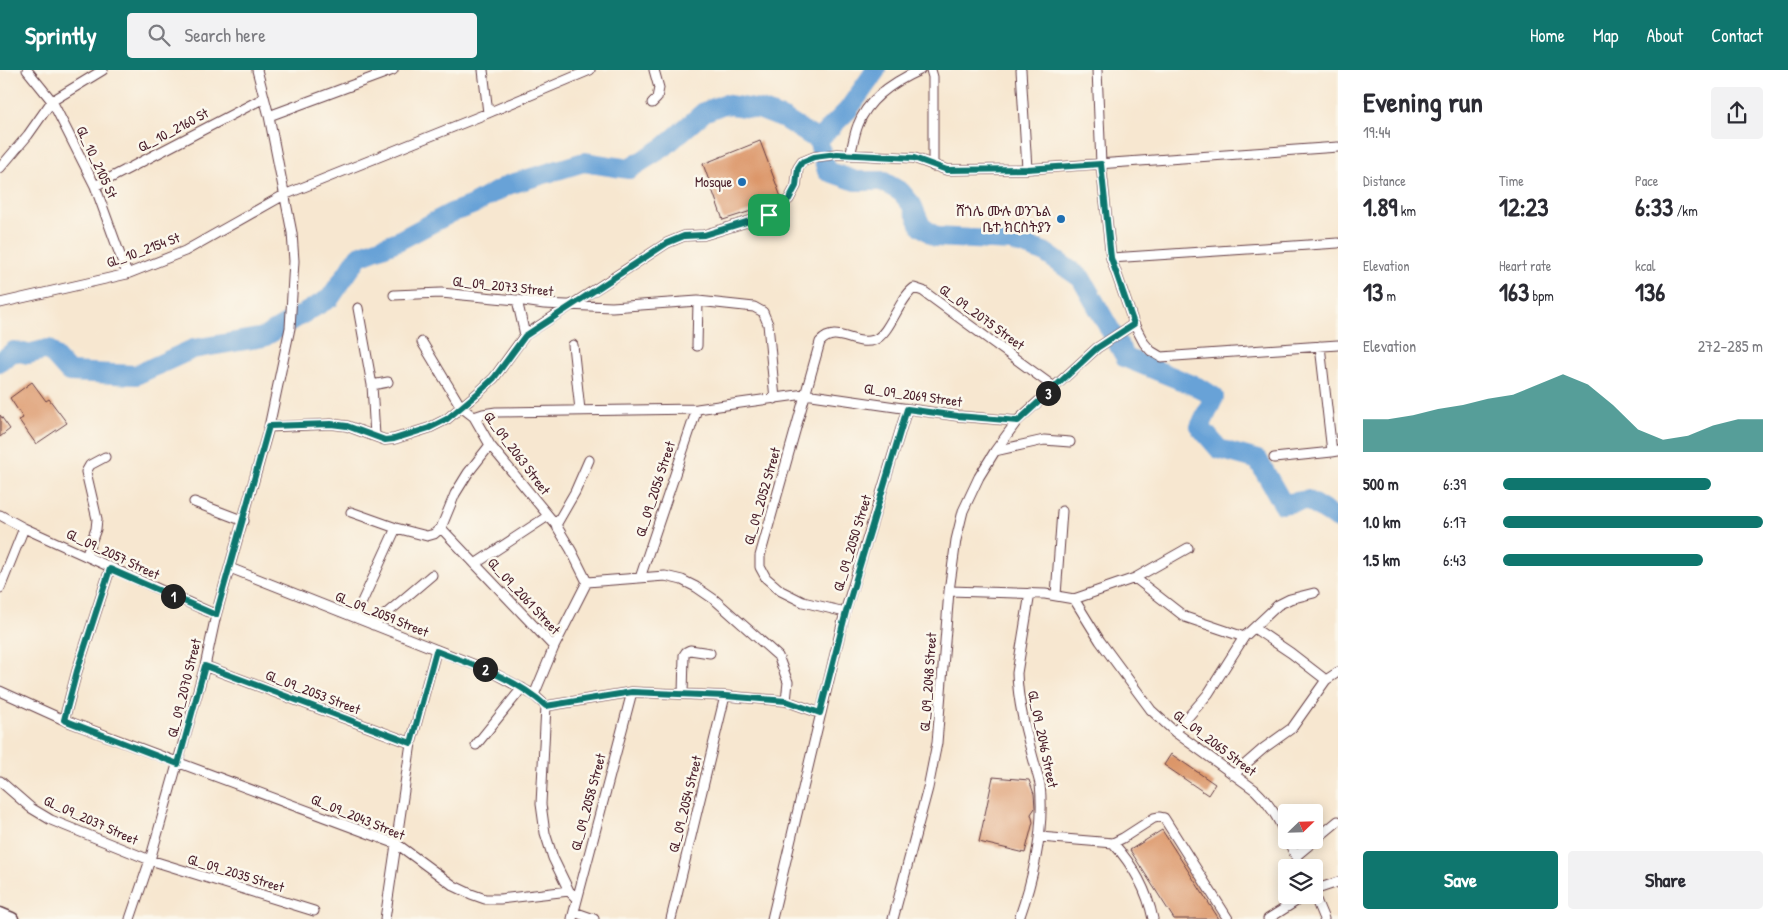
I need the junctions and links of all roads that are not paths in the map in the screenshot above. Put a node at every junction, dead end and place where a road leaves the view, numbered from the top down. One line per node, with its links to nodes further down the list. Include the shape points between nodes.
1 (27, 70): 13 (street, GL_10_2105 St)
2 (103, 70): 13 (street)
3 (257, 70): 12 (street, GL_09_2070 Street)
4 (393, 70): 16 (street)
5 (483, 70): 15 (street)
6 (589, 70): 15 (street, GL_10_2154 St)
7 (654, 70): 14 (street, via 659,88)
8 (920, 70): 18 (street, via 904,77 870,105 858,124)
9 (931, 70): 20 (street)
10 (1021, 70): 22 (street)
11 (1097, 70): 19 (street)
12 (264, 98): 16 (street, GL_09_2070 Street); 23 (street, GL_10_2160 St)
13 (52, 100): 21 (street); 23 (street, GL_10_2105 St)
14 (652, 103)
15 (488, 113): 24 (street, GL_10_2154 St)
16 (269, 116): 24 (street, GL_09_2070 Street)
17 (1338, 147): 19 (street)
18 (850, 155): 20 (street, via 914,158); 32 (street, via 814,157 802,162 789,199 769,215 667,243)
19 (1101, 164): 22 (street); 26 (street)
20 (933, 166): 22 (street, via 947,170)
21 (0, 168)
22 (1027, 169)
23 (95, 186): 27 (street, GL_10_2105 St)
24 (284, 195): 27 (street, GL_10_2154 St, via 185,251); 52 (street, GL_09_2070 Street, via 292,233 292,300 290,328)
25 (1338, 244): 26 (street)
26 (1111, 258): 34 (street)
27 (127, 274): 31 (street, GL_10_2154 St)
28 (394, 295): 29 (street, GL_09_2073 Street, via 440,293)
29 (517, 300): 32 (street, GL_09_2073 Street); 35 (street)
30 (698, 301): 32 (street, GL_09_2073 Street, via 612,308); 39 (street); 45 (street, GL_09_2073 Street, via 754,307 763,312 768,324)
31 (0, 303)
32 (570, 305): 35 (street)
33 (358, 308): 42 (street)
34 (1134, 324): 40 (street, via 1144,343 1161,357); 43 (street, GL_09_2048 Street, via 1097,348)
35 (525, 336): 46 (street, via 494,378)
36 (422, 342): 46 (street, GL_09_2063 Street)
37 (573, 345): 49 (street)
38 (1338, 345): 40 (street)
39 (698, 346)
40 (1320, 346): 57 (street)
41 (388, 382): 42 (street)
42 (372, 385): 53 (street)
43 (1054, 387): 44 (street, GL_09_2075 Street, via 923,291 914,288 907,293 882,334 874,340 863,341 833,334 825,336 820,342); 51 (street, GL_09_2048 Street)
44 (805, 394): 45 (street, GL_09_2069 Street); 48 (street, GL_09_2069 Street); 86 (street, GL_09_2052 Street, via 760,556 760,567 766,578 803,602)
45 (776, 399): 47 (street, GL_09_2069 Street)
46 (461, 407): 50 (street, GL_09_2063 Street); 53 (street, via 429,428 394,439)
47 (696, 409): 49 (street, GL_09_2069 Street); 77 (street, GL_09_2056 Street)
48 (907, 409): 51 (street, GL_09_2069 Street); 86 (street, GL_09_2050 Street)
49 (580, 410): 50 (street, GL_09_2069 Street, via 496,412)
50 (474, 418): 55 (street, GL_09_2063 Street)
51 (1018, 421): 56 (street, GL_09_2048 Street)
52 (269, 426): 53 (street, via 331,424); 66 (street, GL_09_2070 Street)
53 (375, 436)
54 (1070, 442): 56 (street, via 1044,440)
55 (490, 445): 65 (street, GL_09_2063 Street); 70 (street, via 455,494)
56 (995, 451): 81 (street, GL_09_2048 Street, via 963,511)
57 (1335, 452): 59 (street)
58 (104, 457): 72 (street, via 90,465 86,472 97,519)
59 (1274, 458)
60 (589, 460): 67 (street)
61 (194, 502): 66 (street)
62 (1062, 511): 84 (street)
63 (352, 512): 69 (street)
64 (0, 514): 68 (street, GL_09_2057 Street)
65 (548, 516): 67 (street, GL_09_2063 Street); 73 (street, GL_09_2061 Street)
66 (244, 520): 74 (street, GL_09_2070 Street)
67 (556, 526): 79 (street, GL_09_2063 Street)
68 (24, 528): 72 (street, GL_09_2057 Street); 80 (street)
69 (396, 528): 70 (street, via 427,536); 88 (street)
70 (441, 528): 73 (street, GL_09_2061 Street)
71 (1188, 548): 78 (street)
72 (86, 556): 75 (street, GL_09_2057 Street)
73 (475, 564): 92 (street, GL_09_2061 Street)
74 (230, 568): 87 (street, GL_09_2070 Street); 88 (street, GL_09_2059 Street)
75 (110, 569): 87 (street, GL_09_2057 Street); 107 (street)
76 (432, 576): 89 (street)
77 (640, 578): 79 (street); 104 (street, via 665,576 682,580 715,600 778,656 788,682)
78 (1135, 578): 85 (street); 91 (street, via 1185,617)
79 (587, 582): 92 (street)
80 (0, 588)
81 (949, 590): 82 (street); 136 (street, GL_09_2048 Street, via 937,743)
82 (1030, 593): 84 (street); 116 (street, GL_09_2046 Street, via 1017,679 1040,784)
83 (1314, 593): 90 (street, via 1290,598)
84 (1056, 596): 85 (street)
85 (1074, 599): 108 (street, GL_09_2065 Street, via 1100,641 1151,710)
86 (846, 612): 106 (street, GL_09_2050 Street)
87 (216, 615): 95 (street, GL_09_2070 Street)
88 (355, 617): 89 (street, GL_09_2059 Street)
89 (373, 625): 93 (street, GL_09_2059 Street)
90 (1254, 628): 91 (street); 97 (street)
91 (1244, 637): 108 (street, via 1208,694)
92 (554, 647): 102 (street)
93 (436, 651): 98 (street, GL_09_2059 Street, via 488,670); 109 (street)
94 (710, 653): 101 (street, via 690,650 684,655)
95 (205, 666): 109 (street, GL_09_2053 Street); 111 (street, GL_09_2070 Street)
96 (1338, 672): 97 (street)
97 (1326, 680): 112 (street, via 1292,728)
98 (522, 688): 102 (street, GL_09_2059 Street); 110 (street)
99 (0, 691): 107 (street, GL_09_2043 Street)
100 (632, 692): 101 (street); 105 (street); 126 (street, GL_09_2058 Street)
101 (683, 694): 103 (street)
102 (534, 695): 105 (street, GL_09_2059 Street)
103 (725, 696): 104 (street); 134 (street, GL_09_2054 Street)
104 (786, 701): 106 (street)
105 (546, 706): 125 (street, via 541,804 544,833)
106 (820, 713): 135 (street, GL_09_2050 Street)
107 (64, 720): 111 (street, GL_09_2043 Street)
108 (1175, 732): 112 (street, GL_09_2065 Street)
109 (411, 743): 118 (street)
110 (476, 745)
111 (178, 764): 118 (street, GL_09_2043 Street); 122 (street, GL_09_2070 Street)
112 (1233, 774): 114 (street, GL_09_2065 Street, via 1255,790)
113 (0, 781): 122 (street, GL_09_2037 Street, via 31,808 51,820)
114 (1278, 818)
115 (1338, 821): 120 (street)
116 (1040, 837): 117 (street); 137 (street, GL_09_2046 Street, via 1028,894)
117 (1113, 843): 138 (street, via 1143,885); 139 (street, via 1154,818 1164,818)
118 (396, 844): 125 (street, GL_09_2043 Street, via 454,886 485,899); 132 (street)
119 (1292, 849): 120 (street)
120 (1296, 856): 121 (street)
121 (1297, 859)
122 (150, 860): 129 (street, GL_09_2035 Street); 131 (street, GL_09_2070 Street)
123 (1338, 882): 124 (street)
124 (1323, 887)
125 (569, 891): 126 (street)
126 (577, 899): 130 (street, GL_09_2058 Street)
127 (1292, 904): 140 (street)
128 (1318, 904): 141 (street)
129 (314, 911)
130 (573, 915): 133 (street)
131 (130, 919)
132 (385, 919)
133 (594, 919)
134 (671, 919)
135 (772, 919)
136 (893, 919)
137 (1019, 919)
138 (1153, 919)
139 (1228, 919)
140 (1268, 919)
141 (1324, 919)

